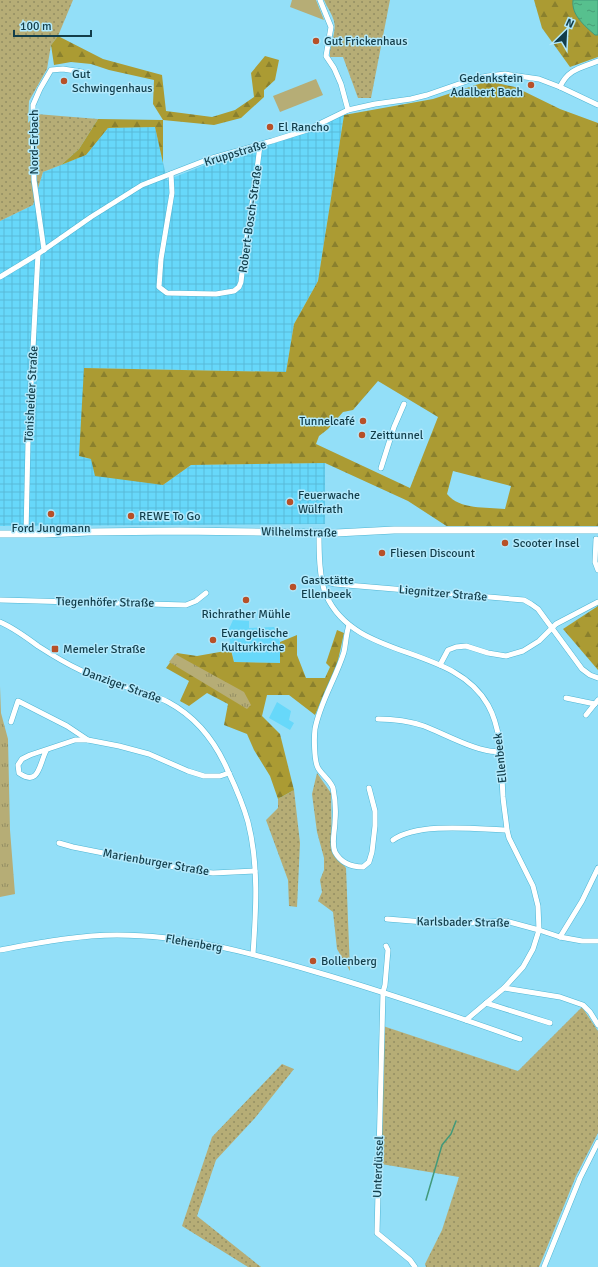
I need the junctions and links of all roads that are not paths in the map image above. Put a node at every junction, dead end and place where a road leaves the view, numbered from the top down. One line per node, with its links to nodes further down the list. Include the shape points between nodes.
1 (320, 0): 6 (street, via 331,27 326,56 341,84)
2 (598, 61): 4 (street, via 573,71 566,76)
3 (82, 72): 9 (street, Nord-Erbach, via 51,70 33,105 34,180)
4 (560, 87): 5 (street, Kruppstraße); 6 (street, Kruppstraße, via 528,76 505,74 473,79 427,95)
5 (598, 105)
6 (348, 110): 7 (street, Kruppstraße, via 307,130)
7 (260, 145): 8 (street, Kruppstraße, via 210,159); 8 (street, Robert-Bosch-Straße, via 242,282 231,293 167,293 159,287 172,193)
8 (171, 174): 9 (street, Kruppstraße, via 136,188)
9 (44, 250): 10 (street, Kruppstraße)
10 (38, 254): 11 (street, Kruppstraße); 17 (street, Tönisheider Straße)
11 (0, 277)
12 (404, 404): 13 (street)
13 (381, 468)
14 (598, 530): 15 (main road, Wilhelmstraße)
15 (319, 532): 17 (main road, Wilhelmstraße); 20 (street, Ellenbeek)
16 (0, 534): 17 (main road, Wilhelmstraße)
17 (26, 534)
18 (596, 539): 19 (street, via 595,562)
19 (598, 570)
20 (323, 581): 25 (street, Ellenbeek, via 333,607); 26 (street, Liegnitzer Straße, via 524,600 538,609)
21 (206, 593): 22 (street, Tiegenhöfer Straße, via 196,602 186,605)
22 (0, 600)
23 (598, 602): 26 (street)
24 (0, 622): 37 (street, Danziger Straße, via 81,671 148,694 180,710 210,738)
25 (350, 625): 27 (street, Ellenbeek, via 366,636); 38 (street, via 344,651 325,697 314,739 318,768 332,787 335,851 348,865 363,867 369,862 372,852 375,811)
26 (551, 628): 27 (street, via 539,641 522,651 506,656 466,646 456,647 448,650); 28 (street, Liegnitzer Straße, via 582,669)
27 (440, 665): 36 (street, Ellenbeek, via 463,677 486,702 498,732)
28 (598, 678)
29 (566, 698): 30 (street)
30 (596, 702): 31 (street)
31 (586, 715)
32 (378, 719): 36 (street, via 404,721 435,730 480,749)
33 (11, 722): 34 (street, via 18,701 55,719)
34 (88, 740): 35 (street, via 75,740); 37 (street, via 149,754 204,776)
35 (46, 751): 35 (street, via 22,759 18,765 19,773 26,778 33,778)
36 (500, 751): 39 (street, Ellenbeek)
37 (229, 773): 43 (street, Danziger Straße, via 248,823)
38 (369, 788)
39 (507, 830): 40 (street, via 428,829 409,832); 45 (street, Ellenbeek, via 533,886 538,906)
40 (393, 840)
41 (59, 843): 43 (street, Marienburger Straße, via 213,873)
42 (598, 868): 46 (street)
43 (255, 871): 50 (street, Danziger Straße)
44 (387, 919): 45 (street, Karlsbader Straße, via 449,924 506,921)
45 (539, 930): 46 (street, Karlsbader Straße); 51 (street, Ellenbeek, via 533,949 523,967)
46 (560, 937): 47 (street, Karlsbader Straße)
47 (598, 941)
48 (386, 946): 52 (street, via 388,950)
49 (0, 950): 50 (street, Flehenberg, via 50,941 116,935 187,940)
50 (253, 954): 52 (street, Flehenberg)
51 (504, 988): 53 (street, Ellenbeek); 56 (street, via 560,997 583,1005)
52 (383, 992): 54 (street, Flehenberg); 59 (street, Unterdüssel, via 377,1233)
53 (486, 1003): 54 (street, Ellenbeek); 55 (street)
54 (466, 1020): 57 (street, Flehenberg)
55 (550, 1023)
56 (598, 1025)
57 (520, 1039)
58 (597, 1146): 60 (street, via 580,1178)
59 (415, 1267)
60 (544, 1267)

